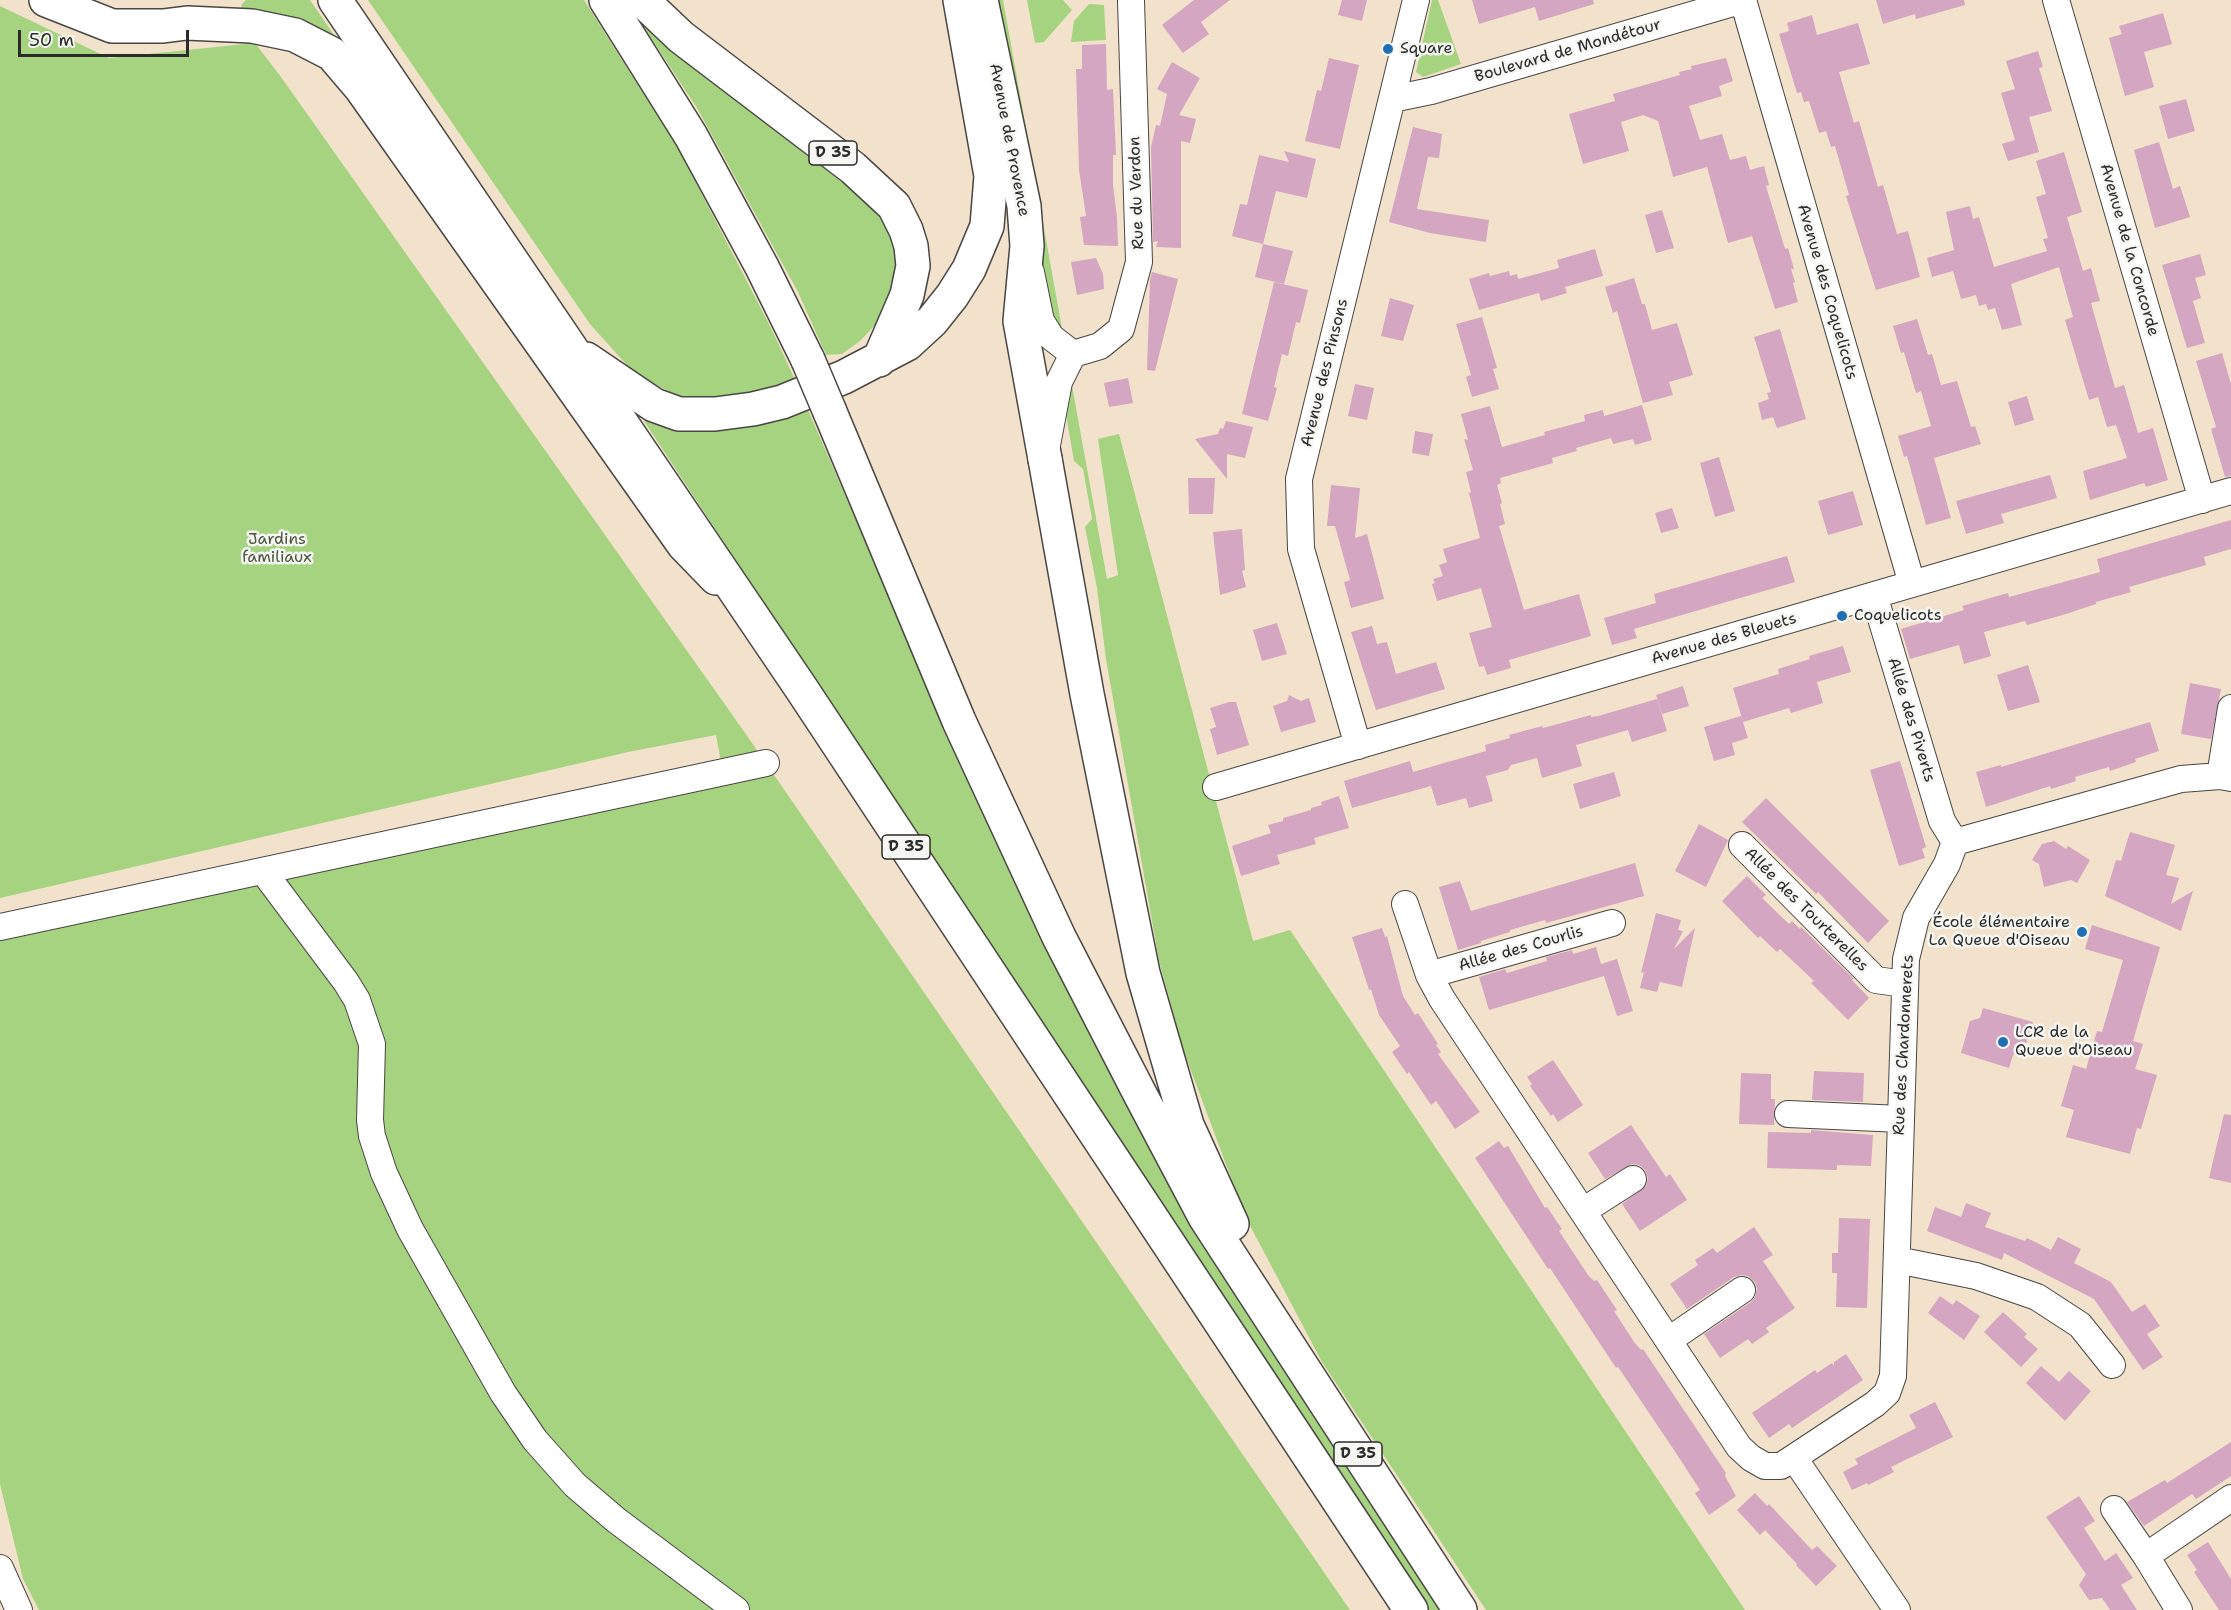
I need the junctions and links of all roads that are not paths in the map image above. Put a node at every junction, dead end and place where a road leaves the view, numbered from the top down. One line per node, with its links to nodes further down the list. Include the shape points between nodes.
1 (46, 0): 12 (main road, via 112,26)
2 (222, 0): 12 (main road)
3 (335, 0): 15 (main road, D 35)
4 (606, 0): 43 (main road, D 35, bridge, via 691,136 808,360 959,720 1059,937 1205,1217)
5 (642, 0): 17 (main road, D 35, via 681,37 853,168 894,206 906,230 913,266 907,295)
6 (960, 0): 17 (main road, via 991,176 987,226 969,269 946,305 907,344)
7 (981, 0): 14 (main road, Avenue de Provence, via 1018,172)
8 (1131, 0): 16 (street, Rue du Verdon, via 1139,262 1121,329 1100,346)
9 (1416, 0): 13 (street, Avenue des Pinsons)
10 (1743, 0): 13 (street, Boulevard de Mondétour); 21 (street, Avenue des Coquelicots)
11 (2056, 0): 20 (street, Avenue de la Concorde)
12 (187, 23): 23 (main road, via 252,26 295,35 332,54 361,88 684,545)
13 (1392, 99): 25 (street, Avenue des Pinsons, via 1299,479 1301,549)
14 (1027, 246): 16 (street, via 1041,321 1051,337); 18 (main road, Avenue de Provence, via 1020,321)
15 (570, 348): 17 (main road, D 35, via 654,405 679,414 715,414 782,402); 23 (main road, D 35)
16 (1073, 354): 18 (street, via 1059,382)
17 (879, 360)
18 (1045, 459): 43 (main road, Avenue de Provence, via 1143,974 1187,1125)
19 (2231, 491): 20 (street, Avenue des Bleuets)
20 (2202, 500): 21 (street, Avenue des Bleuets)
21 (1912, 584): 22 (street, Avenue des Bleuets)
22 (1874, 595): 25 (street, Avenue des Bleuets); 29 (street, Allée des Piverts, via 1942,821)
23 (751, 613): 53 (main road, D 35)
24 (2231, 708): 27 (street)
25 (1358, 746): 28 (street, Avenue des Bleuets)
26 (766, 763): 31 (street)
27 (2225, 777): 29 (street, via 2181,779)
28 (1216, 787)
29 (1955, 842): 36 (street, Rue des Chardonnerets, via 1916,918 1906,958)
30 (1742, 845): 36 (street, Allée des Tourterelles, via 1876,980)
31 (263, 871): 34 (street); 52 (street, via 357,1000 372,1044 370,1120 384,1173 416,1240 518,1417 552,1461 596,1504)
32 (1405, 904): 35 (street, Rue des Chardonnerets)
33 (1612, 923): 35 (street, Allée des Courlis)
34 (0, 927)
35 (1429, 975): 40 (street, Rue des Chardonnerets)
36 (1905, 984): 38 (street, Rue des Chardonnerets)
37 (1788, 1114): 38 (street)
38 (1901, 1119): 41 (street, Rue des Chardonnerets)
39 (1634, 1179): 40 (street)
40 (1583, 1211): 44 (street, Rue des Chardonnerets)
41 (1897, 1260): 45 (street, via 1976,1276 2037,1298 2080,1325); 46 (street, Rue des Chardonnerets, via 1893,1376 1887,1393)
42 (1742, 1290): 44 (street)
43 (1283, 1338): 54 (main road, D 35)
44 (1670, 1340): 46 (street, Rue des Chardonnerets, via 1739,1447 1765,1466 1780,1466)
45 (2112, 1365)
46 (1794, 1458): 55 (street)
47 (2231, 1498): 49 (street)
48 (2114, 1509): 49 (street)
49 (2145, 1556): 56 (street)
50 (0, 1568): 51 (street)
51 (19, 1610)
52 (736, 1610)
53 (1411, 1610)
54 (1460, 1610)
55 (1897, 1610)
56 (2179, 1610)

